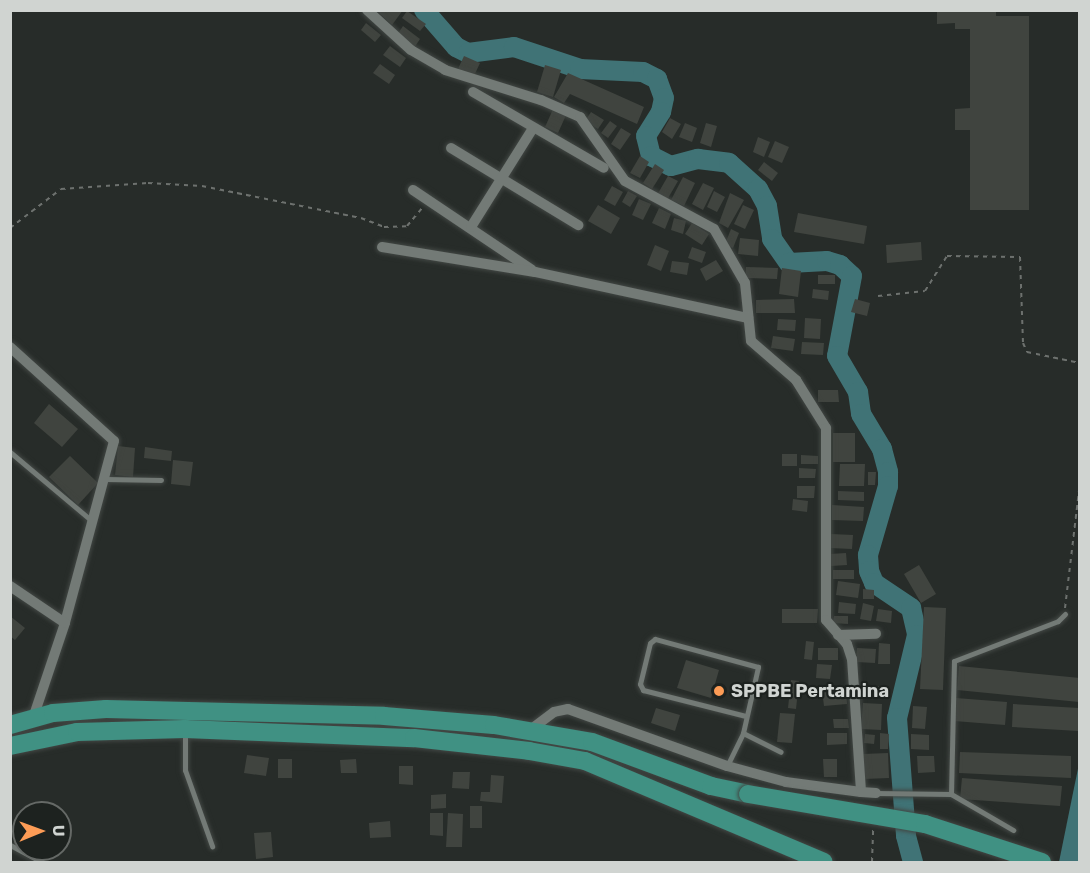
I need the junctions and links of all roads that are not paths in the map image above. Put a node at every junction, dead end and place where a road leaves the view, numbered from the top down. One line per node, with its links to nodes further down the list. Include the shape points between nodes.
1 (367, 10): 12 (street, via 411,50 444,70 541,100 580,117 625,181 717,232 745,283)
2 (473, 92): 3 (street)
3 (533, 128): 5 (street); 6 (street)
4 (451, 148): 6 (street)
5 (604, 168)
6 (501, 179): 8 (street); 9 (street)
7 (412, 190): 9 (street)
8 (578, 225)
9 (471, 227): 11 (street)
10 (382, 247): 11 (street)
11 (535, 272): 12 (street)
12 (748, 318): 22 (street, via 753,344 790,374 825,423 826,620)
13 (10, 347): 15 (street, via 112,436)
14 (10, 452): 17 (lane)
15 (106, 479): 16 (lane); 17 (street)
16 (161, 480)
17 (94, 522): 20 (street)
18 (10, 586): 20 (street)
19 (1065, 614): 34 (lane, via 1058,621 954,661)
20 (65, 623): 24 (street)
21 (876, 634): 22 (street)
22 (838, 635): 32 (street, via 852,658)
23 (746, 716): 23 (lane, via 643,690 640,684 650,642 655,639 758,667); 28 (lane)
24 (33, 718): 25 (highway); 27 (highway, via 106,709 233,711 384,716)
25 (10, 724)
26 (185, 729): 29 (highway, via 77,732); 37 (lane, via 185,770); 39 (highway, via 414,738 556,755 652,788)
27 (530, 730): 31 (street, via 554,712 568,709); 40 (highway, bridge, via 592,742 711,786 925,824)
28 (743, 733): 30 (lane); 31 (lane)
29 (10, 746)
30 (781, 752)
31 (727, 766): 32 (street, via 786,782)
32 (861, 792): 33 (street)
33 (881, 793): 34 (lane)
34 (951, 795): 35 (lane)
35 (1013, 830)
36 (10, 845): 38 (lane)
37 (212, 846)
38 (42, 862)
39 (824, 862)
40 (1042, 862)

